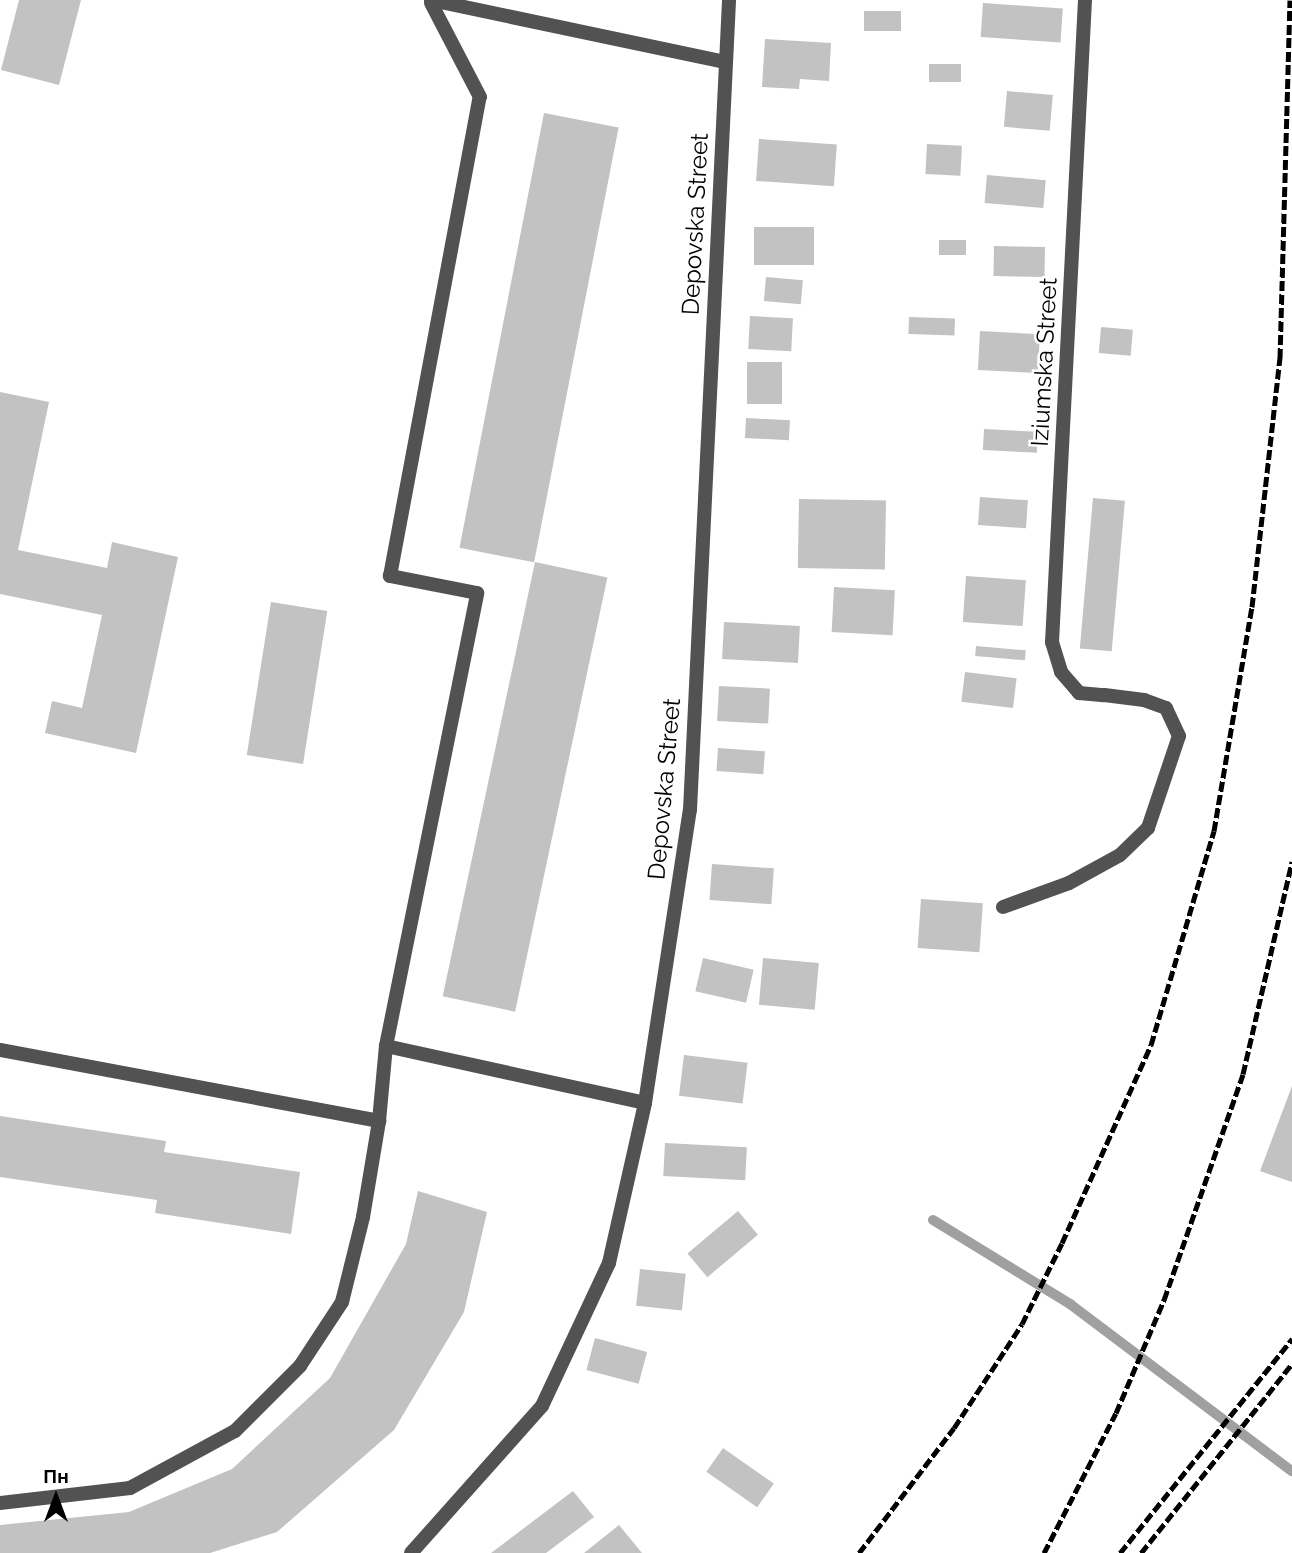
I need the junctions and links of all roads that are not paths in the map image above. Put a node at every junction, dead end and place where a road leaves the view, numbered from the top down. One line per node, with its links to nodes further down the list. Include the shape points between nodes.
1 (729, 0): 4 (street, Depovska Street)
2 (1085, 0): 5 (street, Iziumska Street, via 1052,642 1061,673 1079,693 1144,700 1167,708 1179,736 1148,828 1110,861 1069,883)
3 (431, 1): 4 (street); 6 (street, via 480,97 390,576 477,593)
4 (725, 62): 8 (street, Depovska Street, via 690,810)
5 (1003, 907)
6 (386, 1046): 8 (street); 9 (street)
7 (0, 1050): 9 (street)
8 (645, 1103): 11 (street, Depovska Street, via 609,1263 542,1406)
9 (379, 1121): 10 (street, via 363,1217 342,1302 300,1366 235,1431 130,1488)
10 (0, 1503)
11 (411, 1553)

